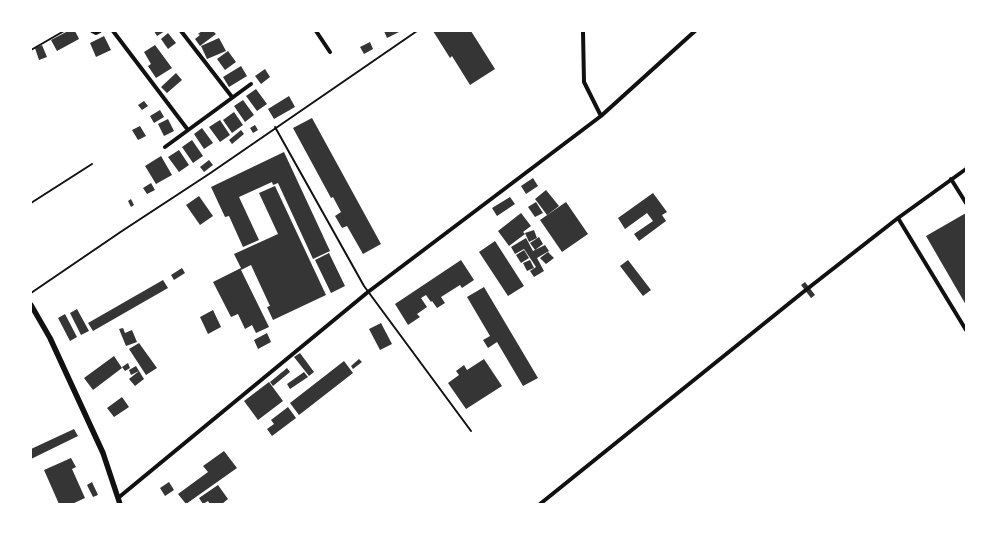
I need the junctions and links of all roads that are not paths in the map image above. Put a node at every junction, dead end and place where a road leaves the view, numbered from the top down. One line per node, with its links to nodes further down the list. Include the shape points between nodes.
1 (64, 31): 10 (lane)
2 (92, 31): 3 (street)
3 (100, 31)
4 (113, 31): 16 (street)
5 (181, 31): 13 (street)
6 (316, 31): 11 (street)
7 (417, 31): 15 (lane)
8 (583, 31): 14 (street, via 584,82)
9 (696, 31): 14 (street)
10 (31, 50)
11 (330, 52)
12 (251, 84): 13 (street)
13 (232, 98): 16 (street)
14 (601, 116): 24 (street)
15 (275, 127): 24 (lane); 25 (lane, via 210,174)
16 (188, 130): 17 (street)
17 (165, 147)
18 (92, 164): 21 (lane)
19 (966, 169): 20 (street)
20 (951, 179): 22 (street); 23 (street)
21 (31, 203)
22 (966, 204)
23 (898, 218): 27 (street); 30 (street)
24 (368, 292): 28 (lane); 29 (street)
25 (31, 293)
26 (31, 305): 29 (main road, via 50,338 103,453)
27 (966, 330)
28 (471, 431)
29 (119, 501)
30 (540, 504)

